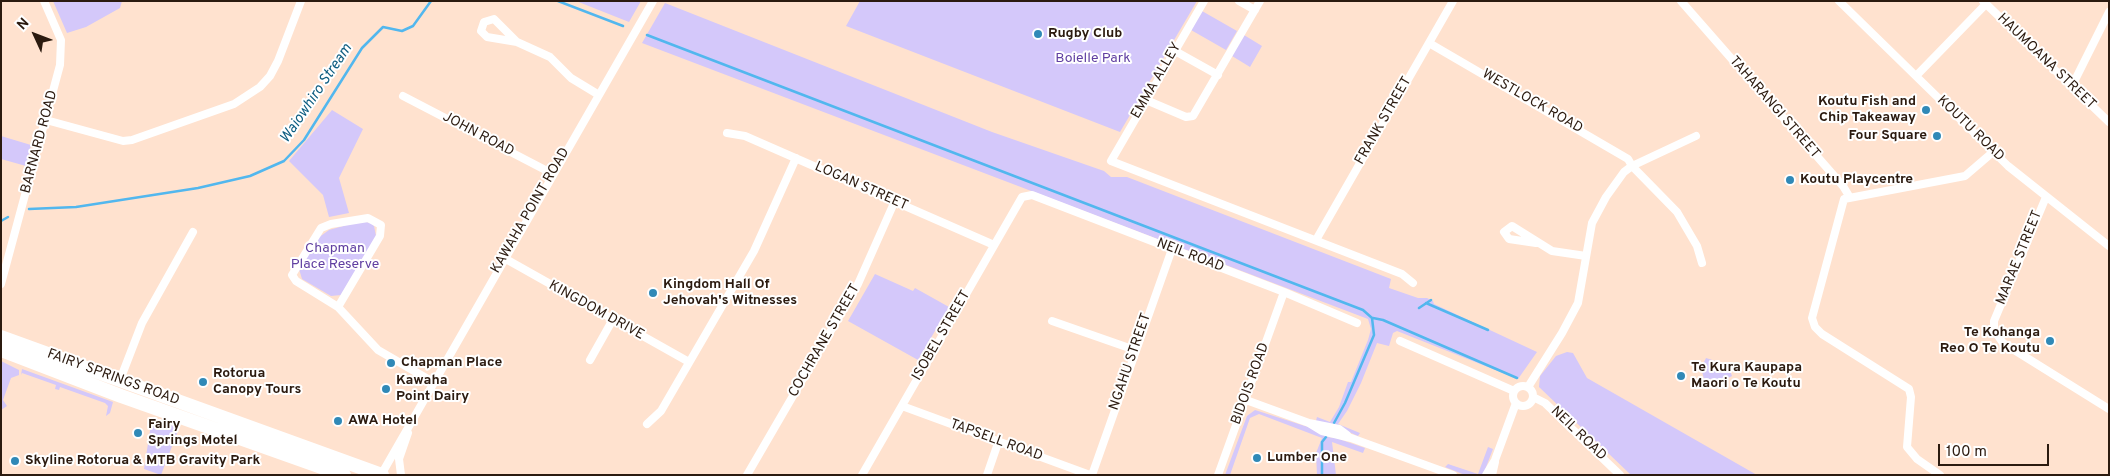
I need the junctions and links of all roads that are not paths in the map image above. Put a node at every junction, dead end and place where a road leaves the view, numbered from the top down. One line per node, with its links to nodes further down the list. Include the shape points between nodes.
1 (44, 1): 22 (street, BARNARD ROAD, via 57,29 61,50)
2 (300, 1): 22 (street, via 270,76 260,87 234,104 123,141)
3 (653, 1): 19 (street, KAWAHA POINT ROAD)
4 (1204, 1): 15 (street, EMMA ALLEY)
5 (1239, 1): 11 (street)
6 (1260, 1): 11 (street)
7 (1453, 1): 14 (street, FRANK STREET)
8 (1681, 1): 30 (street, TAHARANGI STREET)
9 (1839, 1): 17 (street, KOUTU ROAD)
10 (1985, 3): 17 (street); 18 (street, HAUMOANA STREET)
11 (1255, 10): 16 (street)
12 (2109, 12): 18 (street)
13 (516, 42): 19 (street, via 550,57 571,78)
14 (1429, 43): 28 (street, WESTLOCK ROAD, via 1628,158); 35 (street, FRANK STREET)
15 (1175, 51): 16 (street); 21 (street, EMMA ALLEY)
16 (1218, 75): 21 (street, via 1190,118)
17 (1916, 76): 26 (street, KOUTU ROAD)
18 (2072, 86): 23 (street, HAUMOANA STREET)
19 (599, 95): 29 (street, KAWAHA POINT ROAD)
20 (403, 96): 29 (street, JOHN ROAD)
21 (1146, 100): 35 (street, EMMA ALLEY, via 1111,161)
22 (46, 120): 44 (street, BARNARD ROAD)
23 (2109, 122)
24 (727, 133): 27 (street, LOGAN STREET, via 745,136)
25 (1696, 136): 28 (street)
26 (1993, 152): 30 (street, via 1966,176); 32 (street, KOUTU ROAD)
27 (796, 158): 33 (street, LOGAN STREET); 55 (street, via 760,239)
28 (1632, 166): 40 (street, via 1624,172 1595,215); 42 (street, WESTLOCK ROAD, via 1677,212 1697,246)
29 (553, 174): 41 (street, KAWAHA POINT ROAD)
30 (1849, 196): 84 (street, via 1842,201 1812,323 1822,334 1909,390 1907,447 1917,459)
31 (1022, 197): 37 (street, ISOBEL STREET); 39 (street, NEIL ROAD, via 1032,195)
32 (2046, 197): 38 (street, KOUTU ROAD); 64 (street, MARAE STREET, via 1994,321 1994,330 2003,343)
33 (894, 203): 37 (street, LOGAN STREET); 75 (street, COCHRANE STREET, via 858,284)
34 (193, 232): 56 (street, via 142,323)
35 (1316, 240): 43 (street, via 1402,274)
36 (1536, 243): 40 (street, via 1558,253)
37 (994, 245): 63 (street, ISOBEL STREET)
38 (2109, 246)
39 (1172, 249): 45 (street, NEIL ROAD); 53 (street, NGAHU STREET)
40 (1586, 256): 58 (street, via 1578,303)
41 (504, 258): 47 (street, KINGDOM DRIVE); 57 (street, KAWAHA POINT ROAD)
42 (1702, 262)
43 (1413, 283)
44 (1, 284)
45 (1284, 292): 49 (street, NEIL ROAD); 61 (street, BIDOIS ROAD)
46 (338, 307): 46 (street, via 296,281 292,274 321,228 368,218 381,225 380,236); 57 (street, via 378,350)
47 (612, 320): 54 (street); 55 (street, KINGDOM DRIVE)
48 (1052, 321): 53 (street)
49 (1357, 323)
50 (1, 337): 56 (highway, FAIRY SPRINGS ROAD)
51 (1400, 341): 59 (street)
52 (1, 350): 65 (highway, FAIRY SPRINGS ROAD)
53 (1135, 350): 78 (street, NGAHU STREET)
54 (590, 360)
55 (689, 362): 67 (street, via 661,411)
56 (120, 380): 65 (highway, via 118,386 122,390 161,404); 68 (highway, FAIRY SPRINGS ROAD)
57 (433, 382): 66 (street, KAWAHA POINT ROAD)
58 (1528, 387): 59 (street, via 1521,386); 60 (street)
59 (1514, 391): 62 (street)
60 (1533, 397): 62 (street, via 1526,405); 83 (street, NEIL ROAD, via 1545,402)
61 (1246, 400): 79 (street, BIDOIS ROAD); 80 (street, via 1322,431 1351,438)
62 (1516, 403): 71 (street)
63 (902, 406): 70 (street, TAPSELL ROAD); 76 (street, ISOBEL STREET)
64 (2109, 409)
65 (178, 416): 69 (highway, FAIRY SPRINGS ROAD)
66 (410, 422): 73 (street, KAWAHA POINT ROAD); 74 (street, KAWAHA POINT ROAD, via 399,459)
67 (647, 424)
68 (253, 428): 69 (highway); 73 (highway, FAIRY SPRINGS ROAD)
69 (253, 443): 72 (highway, FAIRY SPRINGS ROAD)
70 (998, 443): 77 (street); 78 (street, TAPSELL ROAD)
71 (1495, 460): 81 (street); 82 (street)
72 (344, 475)
73 (381, 475)
74 (400, 475)
75 (747, 475)
76 (862, 475)
77 (987, 475)
78 (1091, 475)
79 (1218, 475)
80 (1453, 475)
81 (1486, 475)
82 (1492, 475)
83 (1620, 475)
84 (1940, 475)

